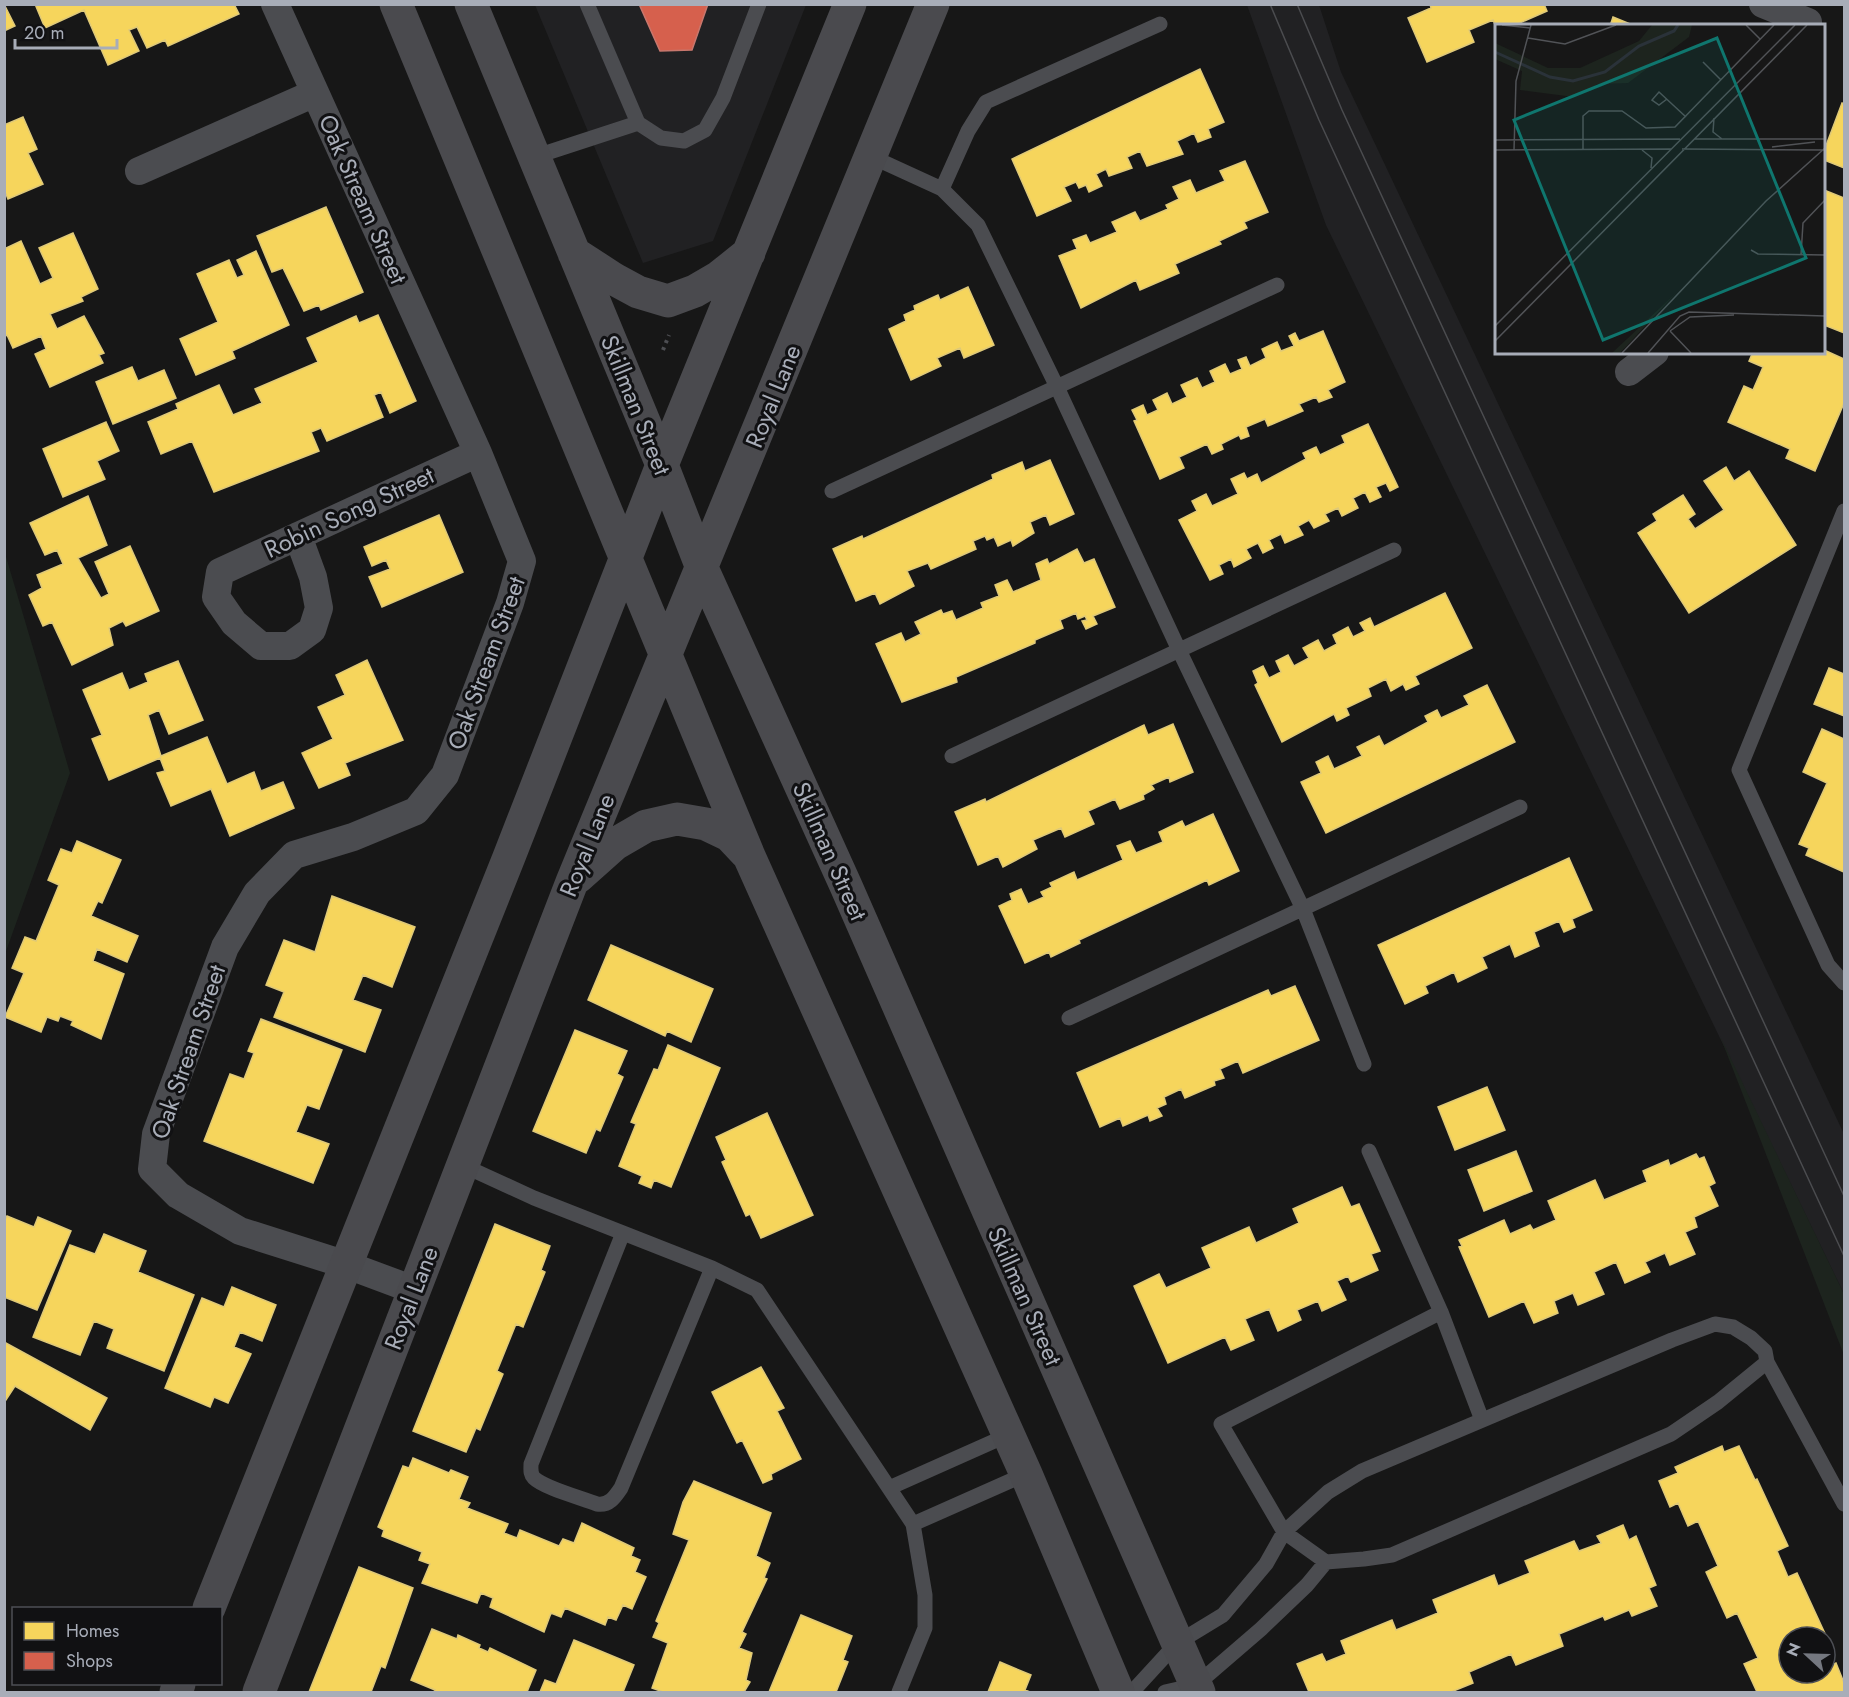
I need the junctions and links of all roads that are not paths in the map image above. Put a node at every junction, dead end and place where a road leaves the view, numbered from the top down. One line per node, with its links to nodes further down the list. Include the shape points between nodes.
1 (275, 4): 11 (street, Oak Stream Street)
2 (396, 4): 29 (main road)
3 (471, 4): 14 (main road, Skillman Street)
4 (587, 4): 12 (lane)
5 (759, 4): 12 (lane, via 723,98 705,130 684,141 661,138)
6 (850, 4): 17 (main road)
7 (933, 4): 13 (main road, Royal Lane)
8 (1763, 4): 9 (street)
9 (1810, 17)
10 (1160, 24): 16 (lane, via 986,102)
11 (315, 93): 15 (street); 23 (street, Oak Stream Street)
12 (638, 123): 14 (lane)
13 (870, 156): 16 (lane); 30 (main road, Royal Lane)
14 (534, 157): 18 (main road, Skillman Street)
15 (139, 171)
16 (942, 189): 22 (lane, via 978,225)
17 (750, 252): 18 (main road, via 719,277 668,301 638,292); 24 (main road)
18 (574, 253): 24 (main road, Skillman Street)
19 (1277, 285): 22 (lane)
20 (1652, 354): 21 (street)
21 (1629, 372)
22 (1057, 387): 25 (lane); 31 (lane)
23 (478, 453): 27 (street, Robin Song Street); 44 (street, Oak Stream Street, via 522,561 445,776 416,811 353,837 294,855 257,893 225,948 156,1134 152,1169 178,1195 240,1231)
24 (662, 465): 29 (main road); 30 (main road, Skillman Street)
25 (832, 491)
26 (1845, 512): 38 (lane, via 1739,770 1828,965)
27 (298, 536): 27 (street, Robin Song Street, via 220,572 216,597 234,623 261,646 290,646 312,630 319,608)
28 (1394, 550): 31 (lane)
29 (625, 560): 32 (main road); 44 (main road)
30 (702, 568): 32 (main road, Royal Lane); 58 (main road, Skillman Street, via 846,886)
31 (1179, 650): 33 (lane); 37 (lane)
32 (666, 655): 35 (main road); 36 (main road, Royal Lane)
33 (952, 756)
34 (1520, 807): 37 (lane)
35 (749, 856): 36 (main road, via 729,835 706,824 677,819 646,826 615,844); 50 (main road)
36 (572, 882): 42 (main road, Royal Lane)
37 (1303, 909): 39 (lane); 40 (lane)
38 (1845, 983)
39 (1069, 1018)
40 (1364, 1064)
41 (1369, 1151): 47 (lane)
42 (462, 1165): 43 (lane); 46 (main road, Royal Lane)
43 (623, 1233): 45 (lane); 45 (lane, via 531,1464 533,1477 576,1496 603,1505 613,1500 621,1488)
44 (347, 1265): 46 (street); 57 (main road)
45 (712, 1268): 52 (lane, via 757,1290)
46 (414, 1290): 60 (main road, Royal Lane)
47 (1441, 1312): 49 (lane); 55 (lane, via 1221,1424)
48 (1767, 1362): 49 (lane, via 1765,1351 1751,1338 1733,1327 1715,1324); 53 (lane); 56 (lane, via 1671,1434 1392,1555)
49 (1482, 1420): 55 (lane, via 1362,1471 1328,1492)
50 (1008, 1435): 51 (main road); 52 (lane)
51 (1026, 1474): 54 (lane); 62 (main road)
52 (890, 1488): 54 (lane)
53 (1845, 1504)
54 (913, 1524): 61 (lane, via 925,1595 925,1628)
55 (1284, 1532): 56 (lane); 58 (lane, via 1266,1564 1223,1615)
56 (1326, 1562): 59 (lane, via 1261,1629)
57 (209, 1607)
58 (1177, 1643): 59 (main road, Skillman Street); 63 (lane)
59 (1186, 1690)
60 (259, 1692)
61 (899, 1692)
62 (1118, 1692)
63 (1132, 1692)

